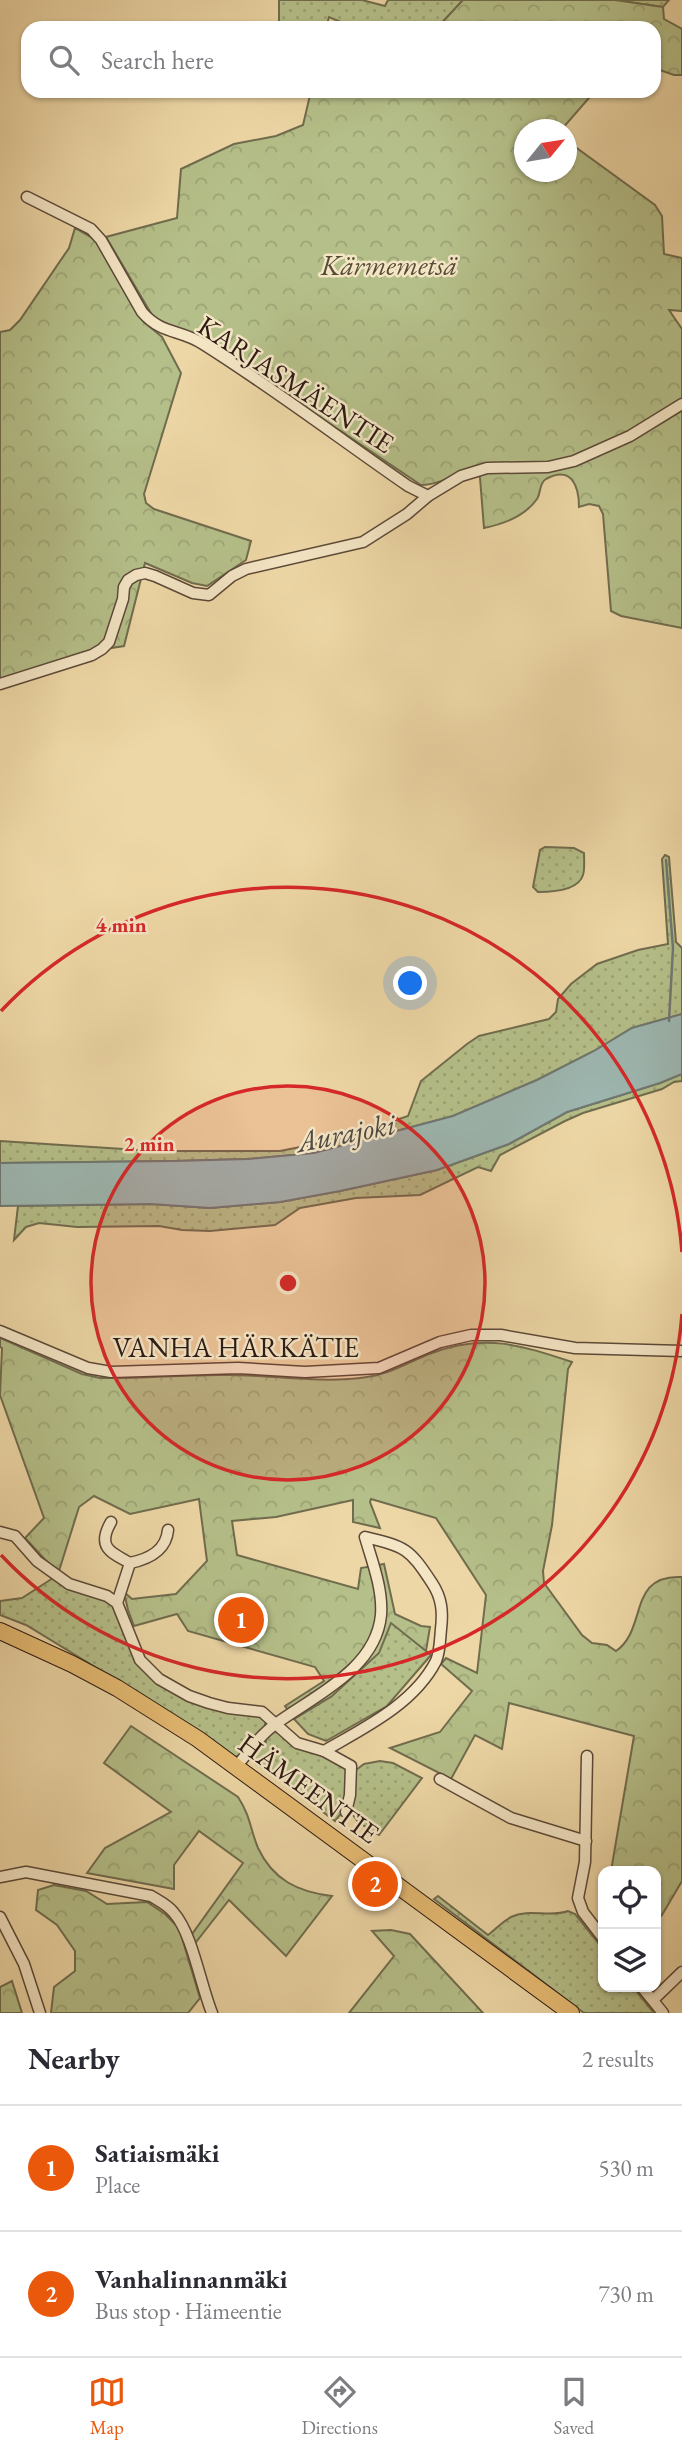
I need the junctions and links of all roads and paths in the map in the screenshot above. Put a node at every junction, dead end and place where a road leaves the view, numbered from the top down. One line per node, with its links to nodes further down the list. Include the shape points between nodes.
1 (27, 197): 3 (street, KARJASMÄENTIE, via 91,229 151,322 201,342)
2 (682, 404): 3 (street, via 630,436 574,461 548,467 487,468 461,476)
3 (428, 496): 4 (street, via 363,542 253,566 209,595 145,573 136,575 124,587 109,642 102,649)
4 (0, 684)
5 (0, 1331): 6 (street, VANHA HÄRKÄTIE, via 88,1368 111,1372 379,1368 440,1342 471,1335 501,1335 575,1348)
6 (682, 1351)
7 (111, 1522): 10 (street, via 104,1538 106,1548)
8 (168, 1531): 10 (street, via 164,1547 149,1558)
9 (0, 1532): 11 (street, via 15,1536 37,1561 62,1579)
10 (130, 1563): 11 (street)
11 (117, 1603): 13 (street, via 140,1660 159,1679 209,1703 262,1712)
12 (0, 1631): 16 (highway, HÄMEENTIE, via 117,1688)
13 (275, 1724): 14 (street, via 297,1743); 14 (street, via 348,1675 379,1629 381,1599 365,1537 402,1548 414,1556 439,1594 443,1614 437,1659 399,1703); 16 (street)
14 (324, 1751): 18 (street, via 351,1766)
15 (587, 1755): 19 (street)
16 (237, 1766): 28 (highway, HÄMEENTIE)
17 (440, 1779): 19 (street, via 511,1818)
18 (346, 1812)
19 (586, 1841): 22 (street, via 578,1898)
20 (0, 1877): 27 (street, via 26,1871 151,1896 164,1904 183,1927)
21 (0, 1917): 26 (street, via 24,1964)
22 (598, 1931)
23 (682, 1972): 25 (street)
24 (646, 1992): 25 (street)
25 (653, 2000): 29 (street)
26 (40, 2013)
27 (212, 2013)
28 (571, 2013)
29 (663, 2013)

